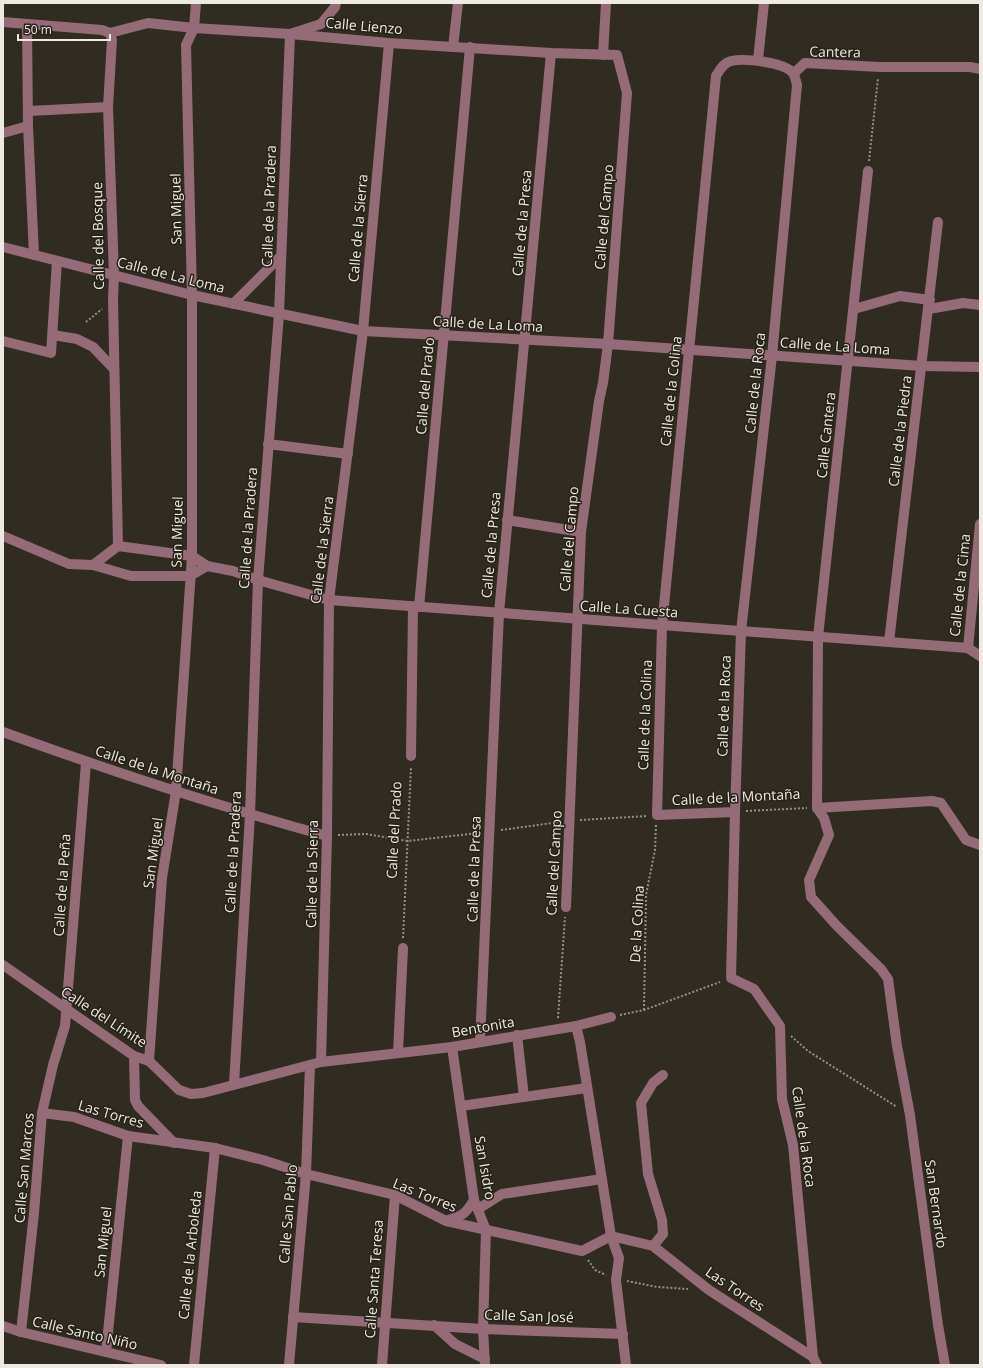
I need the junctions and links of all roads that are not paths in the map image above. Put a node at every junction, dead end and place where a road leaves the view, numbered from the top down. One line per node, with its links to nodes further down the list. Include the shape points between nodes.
1 (196, 3): 8 (street, San Miguel)
2 (336, 3): 10 (street, via 321,24)
3 (458, 3): 12 (street)
4 (606, 3): 15 (street)
5 (764, 3): 17 (street)
6 (3, 22): 7 (street)
7 (27, 24): 9 (street, via 102,30); 21 (street)
8 (194, 28): 9 (street, Calle Lienzo, via 148,23); 10 (street, Calle Lienzo); 31 (street, San Miguel, via 186,45)
9 (110, 33): 20 (street, Calle del Bosque, via 112,40)
10 (290, 34): 11 (street, Calle Lienzo); 28 (street, Calle de la Pradera)
11 (389, 43): 12 (street, Calle Lienzo); 37 (street, Calle de la Sierra)
12 (453, 46): 13 (street, Calle Lienzo)
13 (470, 47): 14 (street, Calle Lienzo); 39 (street, Calle del Prado)
14 (551, 53): 15 (street, Calle Lienzo); 40 (street, Calle de la Presa)
15 (603, 55): 16 (street, Calle Lienzo)
16 (617, 55): 42 (street, Calle del Campo, via 627,93)
17 (758, 60): 19 (street, via 785,67); 43 (street, Calle de la Colina, via 730,61 722,66 716,76)
18 (980, 69): 19 (street, Cantera, via 805,63)
19 (794, 74): 44 (street, Calle de la Roca, via 797,85)
20 (108, 107): 21 (street); 30 (street, Calle del Bosque)
21 (29, 111): 22 (street)
22 (28, 126): 23 (street); 27 (street)
23 (3, 133)
24 (868, 171): 35 (street, Calle Cantera)
25 (938, 222): 33 (street, Calle de la Piedra)
26 (3, 247): 27 (street, Calle de La Loma)
27 (34, 255): 29 (street, Calle de La Loma)
28 (281, 256): 32 (street); 36 (street, Calle de la Pradera)
29 (57, 261): 30 (street, Calle de La Loma); 38 (street)
30 (114, 275): 31 (street, Calle de La Loma); 48 (street, Calle del Bosque)
31 (192, 295): 32 (street, Calle de La Loma); 57 (street, San Miguel)
32 (233, 304): 36 (street, Calle de La Loma)
33 (929, 304): 34 (street); 35 (street, via 900,296); 46 (street, Calle de la Piedra)
34 (980, 305)
35 (854, 309): 45 (street, Calle Cantera)
36 (279, 314): 37 (street, Calle de La Loma); 49 (street, Calle de la Pradera)
37 (363, 331): 39 (street, Calle de La Loma); 50 (street, Calle de la Sierra)
38 (53, 335): 41 (street, via 51,353); 48 (street, via 78,339 92,347)
39 (444, 335): 40 (street, Calle de La Loma); 63 (street, Calle del Prado)
40 (525, 339): 42 (street, Calle de La Loma); 51 (street, Calle de la Presa)
41 (3, 341)
42 (608, 344): 43 (street, Calle de La Loma); 54 (street, Calle del Campo)
43 (690, 350): 44 (street, Calle de La Loma); 66 (street, Calle de la Colina)
44 (772, 356): 45 (street, Calle de La Loma); 67 (street, Calle de la Roca)
45 (848, 361): 46 (street, Calle de La Loma); 68 (street, Calle Cantera)
46 (922, 366): 47 (street, Calle de La Loma); 69 (street, Calle de la Piedra)
47 (980, 367)
48 (114, 369): 56 (street, Calle del Bosque)
49 (268, 444): 50 (street); 61 (street, Calle de la Pradera)
50 (348, 454): 62 (street, Calle de la Sierra)
51 (507, 520): 54 (street); 64 (street, Calle de la Presa)
52 (980, 524): 53 (street, Calle de la Cima)
53 (980, 530): 70 (street, Calle de la Cima)
54 (581, 532): 65 (street, Calle del Campo)
55 (3, 536): 58 (street, via 69,564)
56 (118, 546): 57 (street, Calle La Cuesta); 58 (street)
57 (192, 556): 59 (street, Calle La Cuesta); 60 (street, San Miguel)
58 (93, 565): 60 (street, via 131,576)
59 (207, 566): 60 (street); 61 (street, Calle La Cuesta, via 233,571)
60 (190, 576): 75 (street, San Miguel)
61 (258, 580): 62 (street, Calle La Cuesta); 78 (street, Calle de la Pradera)
62 (329, 600): 63 (street, Calle La Cuesta); 80 (street, Calle de la Sierra)
63 (416, 607): 64 (street, Calle La Cuesta); 73 (street, Calle del Prado)
64 (499, 614): 65 (street, Calle La Cuesta); 89 (street, Calle de la Presa)
65 (578, 620): 66 (street, Calle La Cuesta); 82 (street, Calle del Campo)
66 (662, 626): 67 (street, Calle La Cuesta); 79 (street, Calle de la Colina)
67 (741, 632): 68 (street, Calle La Cuesta); 77 (street, Calle de la Roca)
68 (818, 637): 69 (street, Calle La Cuesta); 76 (street, Calle Cantera)
69 (889, 642): 70 (street, Calle La Cuesta)
70 (968, 648): 71 (street, Calle La Cuesta)
71 (980, 656)
72 (3, 732): 74 (street, Calle de la Montaña)
73 (411, 756)
74 (86, 763): 75 (street, Calle de la Montaña); 85 (street, Calle de la Peña)
75 (176, 791): 78 (street, Calle de la Montaña); 93 (street, San Miguel, via 162,878)
76 (817, 808): 81 (street, via 932,801 941,803 966,840); 128 (street, San Bernardo, via 824,818 828,835 810,880 811,897 882,969 888,979 910,1114)
77 (735, 812): 79 (street, Calle de la Montaña); 121 (street, Calle de la Roca, via 731,978 754,989 780,1026 782,1099 793,1145)
78 (250, 815): 80 (street, Calle de la Montaña); 97 (street, Calle de la Pradera)
79 (656, 815)
80 (327, 836): 94 (street, Calle de la Sierra)
81 (980, 845)
82 (566, 907)
83 (403, 948): 91 (street)
84 (3, 965): 85 (street, Calle del Límite)
85 (67, 1010): 92 (street, Calle del Límite); 101 (street, Calle San Marcos)
86 (611, 1017): 87 (street, Bentonita)
87 (576, 1026): 88 (street, Bentonita); 98 (street)
88 (517, 1035): 89 (street, Bentonita); 99 (street)
89 (480, 1042): 90 (street, Bentonita)
90 (452, 1047): 91 (street, Bentonita); 100 (street, San Isidro)
91 (398, 1053): 94 (street, Bentonita)
92 (134, 1056): 93 (street, Calle del Límite); 103 (street, via 138,1106)
93 (149, 1061): 97 (street, Calle del Límite, via 179,1090 191,1094)
94 (321, 1062): 95 (street, Bentonita)
95 (310, 1065): 97 (street, Bentonita); 105 (street, Calle San Pablo)
96 (663, 1075): 112 (street, via 653,1083 641,1103 648,1174 662,1220 663,1234)
97 (234, 1084)
98 (587, 1088): 99 (street); 106 (street)
99 (524, 1097): 100 (street)
100 (461, 1106): 108 (street, San Isidro)
101 (42, 1113): 102 (street, Las Torres, via 74,1117); 118 (street, Calle San Marcos)
102 (128, 1136): 103 (street, Las Torres); 120 (street, San Miguel)
103 (174, 1143): 104 (street, Las Torres)
104 (215, 1148): 105 (street, Las Torres); 124 (street, Calle de la Arboleda)
105 (306, 1174): 107 (street, Las Torres); 113 (street, Calle San Pablo)
106 (602, 1179): 108 (street, via 502,1194); 111 (street)
107 (395, 1195): 109 (street, Las Torres); 114 (street, Calle Santa Teresa)
108 (476, 1204): 109 (street, via 460,1216); 110 (street, San Isidro)
109 (446, 1221): 110 (street, Las Torres)
110 (486, 1230): 111 (street, Las Torres, via 582,1251); 117 (street, San Isidro)
111 (611, 1236): 112 (street, Las Torres); 119 (street, via 619,1258 616,1280)
112 (653, 1246): 121 (street, Las Torres, via 709,1290)
113 (293, 1317): 114 (street, Calle San José); 125 (street, Calle San Pablo)
114 (385, 1323): 115 (street, Calle San José); 126 (street, Calle Santa Teresa)
115 (434, 1325): 117 (street, Calle San José); 122 (street, via 455,1344)
116 (3, 1326): 118 (street, Calle Santo Niño)
117 (483, 1329): 119 (street, Calle San José); 122 (street, San Isidro)
118 (21, 1332): 120 (street, Calle Santo Niño)
119 (623, 1334): 127 (street)
120 (106, 1352): 123 (street, Calle Santo Niño)
121 (815, 1361)
122 (485, 1362)
123 (161, 1365)
124 (194, 1365)
125 (289, 1365)
126 (382, 1365)
127 (626, 1365)
128 (945, 1365)

